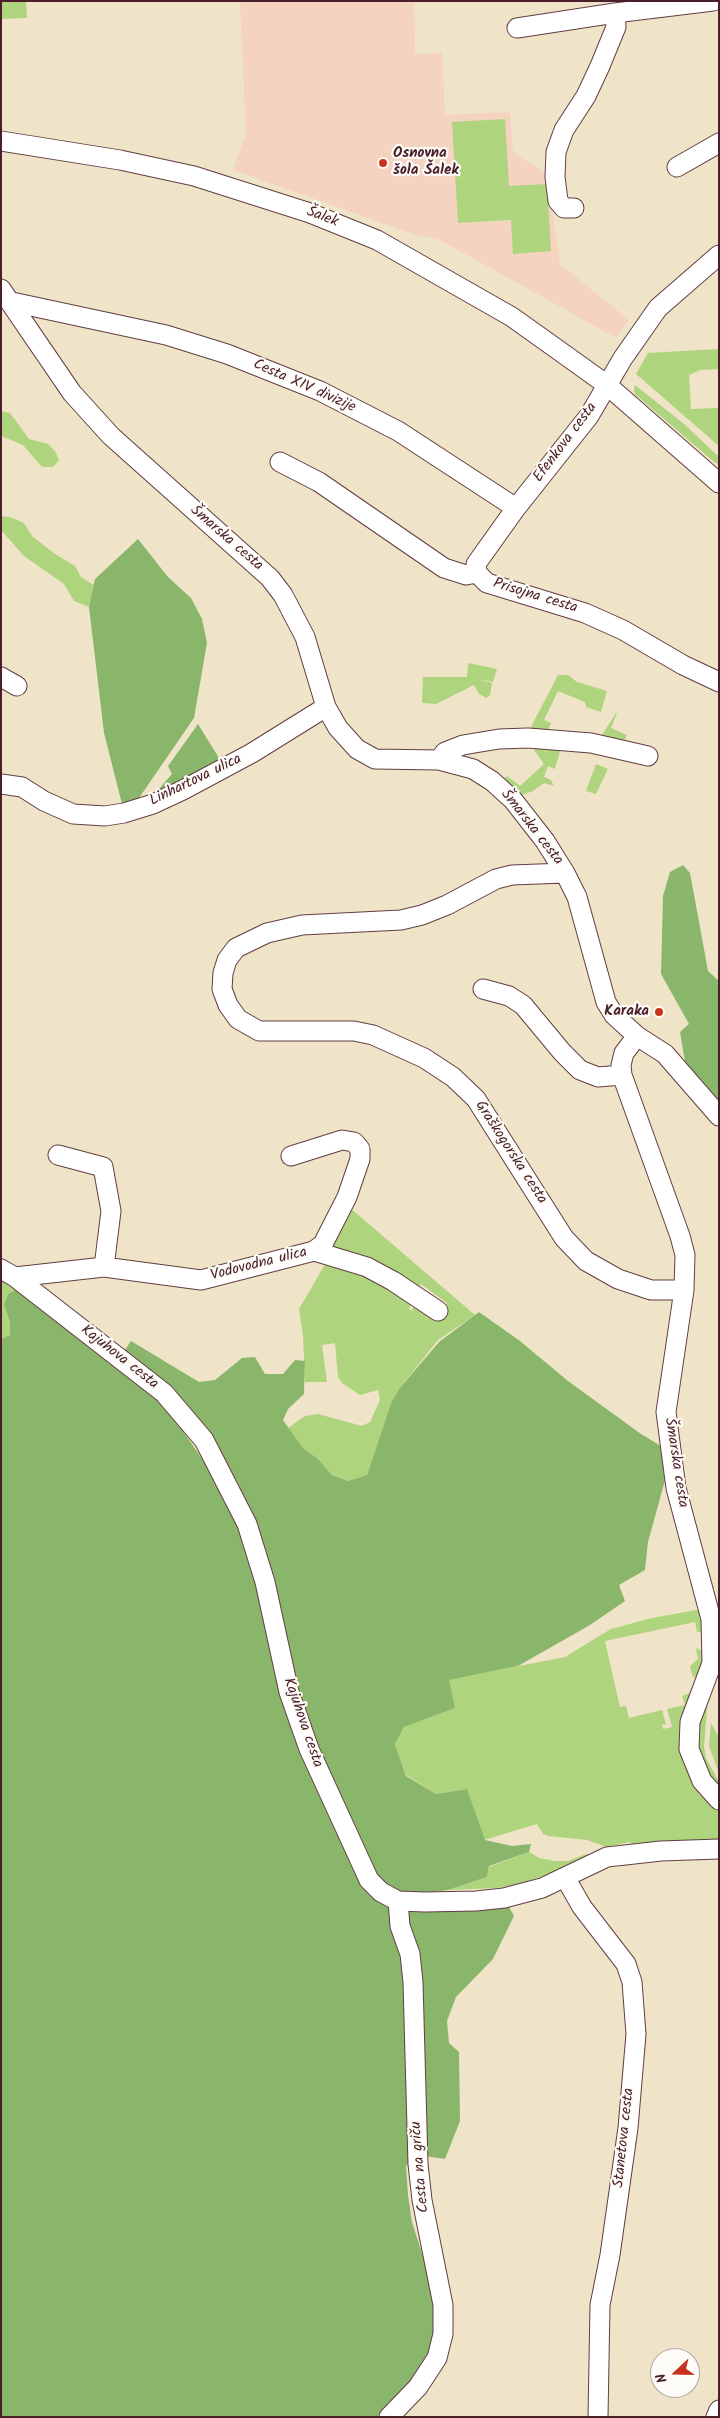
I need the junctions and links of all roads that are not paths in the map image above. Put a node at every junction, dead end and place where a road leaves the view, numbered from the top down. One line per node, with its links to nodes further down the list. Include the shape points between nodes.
1 (713, 1): 2 (street)
2 (690, 3): 3 (street)
3 (615, 13): 4 (street); 8 (street, via 616,27 600,66 586,96 564,130 556,152 558,201 564,208)
4 (517, 28)
5 (1, 141): 11 (street, Šalek, via 120,160 194,176 310,213 377,240 512,318)
6 (719, 143): 7 (street)
7 (677, 167)
8 (574, 208)
9 (719, 255): 11 (street, Efenkova cesta, via 658,308)
10 (6, 295): 14 (street, Cesta XIV divizije, via 72,314 140,328 227,354 320,391 398,431); 17 (street, Šmarska cesta, via 72,393 110,436 246,555 283,595 305,637)
11 (607, 385): 13 (street); 14 (street, Efenkova cesta, via 589,416)
12 (280, 462): 15 (street, Prisojna cesta, via 319,482 444,568 466,575)
13 (719, 483)
14 (516, 508): 15 (street, Efenkova cesta, via 482,553 476,564)
15 (477, 573): 16 (street, Prisojna cesta, via 487,583 585,613 623,630)
16 (719, 682)
17 (326, 708): 19 (street, Šmarska cesta, via 357,749 375,760); 20 (street, Linhartova ulica, via 183,790 124,813 105,816 73,814 22,787)
18 (648, 756): 19 (street, via 591,743 528,738 498,739 463,746 445,752)
19 (439, 760): 21 (street, Šmarska cesta, via 473,769 492,780 513,800)
20 (1, 784)
21 (565, 873): 23 (street, Šmarska cesta, via 585,922 606,1002 614,1015); 31 (street, Graškogorska cesta, via 512,875 496,879 447,905 401,920 302,925 267,933 236,948 222,973 222,989 238,1019 259,1031 354,1031 373,1035 424,1058 446,1072 476,1099 564,1238 586,1261 618,1279 651,1290)
22 (483, 989): 24 (street, via 508,996 523,1005 566,1058 580,1070 598,1077)
23 (637, 1036): 24 (street, Šmarska cesta, via 624,1053); 25 (street, Šmarska cesta, via 665,1054)
24 (622, 1075): 31 (street, Šmarska cesta, via 680,1236 684,1255)
25 (719, 1116)
26 (58, 1154): 29 (street, via 103,1167 111,1211)
27 (291, 1156): 28 (street, Vodovodna ulica, via 342,1140 354,1142 360,1148 360,1159 347,1197 323,1244)
28 (314, 1251): 29 (street, Vodovodna ulica, via 201,1280); 32 (street, via 393,1280)
29 (104, 1267): 30 (street, Vodovodna ulica)
30 (8, 1273): 36 (street, Kajuhova cesta, via 164,1394 204,1440 247,1524 265,1582 289,1692 309,1749 368,1880)
31 (684, 1290): 33 (street, Šmarska cesta, via 666,1412 676,1488 711,1620 712,1663 690,1722 689,1749 702,1781)
32 (438, 1311)
33 (719, 1800)
34 (719, 1849): 35 (street, via 607,1857)
35 (566, 1879): 36 (street, via 504,1898); 39 (street, Stanetova cesta, via 582,1907 626,1964 632,1982 636,2034 626,2146 600,2305)
36 (398, 1901): 38 (street, Cesta na griču, via 400,1926 410,1954 413,1982 418,2164 443,2305 443,2334 437,2358 418,2387)
37 (719, 2410): 40 (street)
38 (389, 2417)
39 (598, 2417)
40 (716, 2417)

